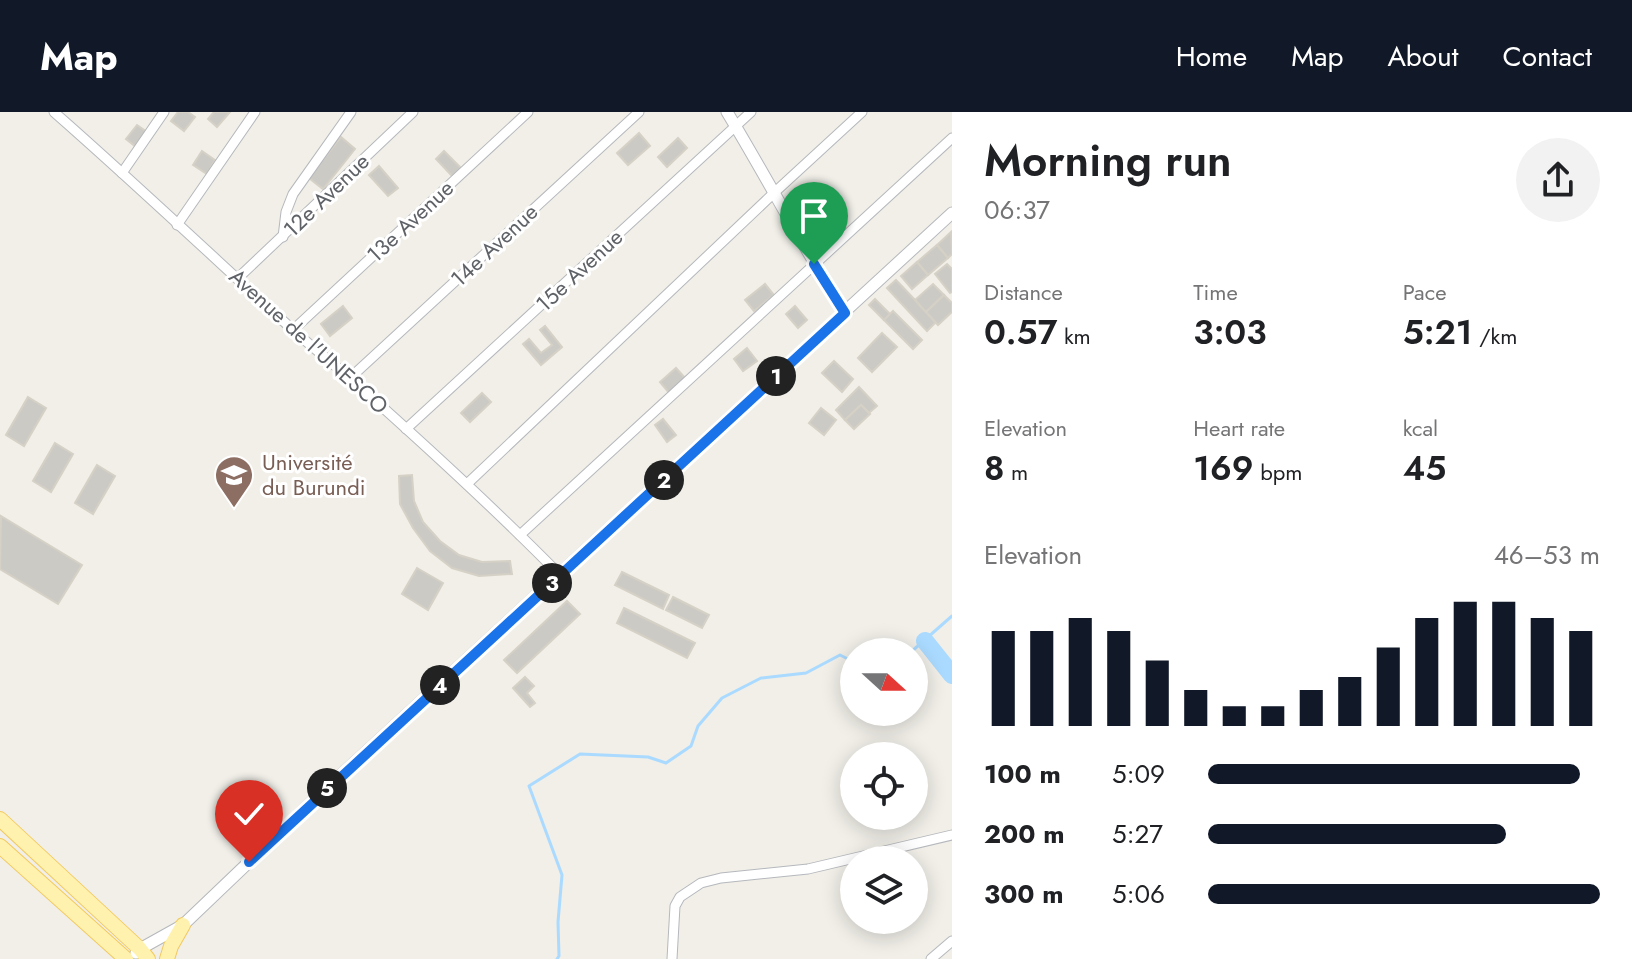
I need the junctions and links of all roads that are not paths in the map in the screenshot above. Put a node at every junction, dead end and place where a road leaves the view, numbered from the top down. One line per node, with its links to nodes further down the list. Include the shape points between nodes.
1 (54, 112): 12 (street, Avenue de l'UNESCO)
2 (73, 112): 12 (street)
3 (164, 112): 15 (street)
4 (255, 112): 18 (street)
5 (351, 112): 19 (street, via 293,194)
6 (413, 112): 19 (street, 12e Avenue)
7 (528, 112): 23 (street, 13e Avenue)
8 (639, 112): 24 (street, 14e Avenue)
9 (727, 112): 13 (street)
10 (751, 112): 13 (street, 15e Avenue)
11 (862, 112): 16 (street)
12 (66, 123): 15 (street, Avenue de l'UNESCO)
13 (735, 126): 16 (street); 25 (street, 15e Avenue)
14 (952, 138): 20 (street)
15 (122, 173): 18 (street, Avenue de l'UNESCO)
16 (775, 192): 20 (street); 26 (street)
17 (952, 213): 22 (street)
18 (177, 225): 21 (street, Avenue de l'UNESCO)
19 (283, 237): 21 (street, 12e Avenue)
20 (814, 264): 22 (street); 27 (street)
21 (238, 278): 23 (street, Avenue de l'UNESCO)
22 (845, 313): 28 (street)
23 (293, 330): 24 (street, Avenue de l'UNESCO)
24 (350, 378): 25 (street, Avenue de l'UNESCO)
25 (406, 429): 26 (street, Avenue de l'UNESCO)
26 (467, 484): 27 (street, Avenue de l'UNESCO)
27 (520, 535): 28 (street, Avenue de l'UNESCO)
28 (560, 575): 32 (street)
29 (0, 819): 34 (main road)
30 (952, 835): 36 (street, via 808,869 701,883 675,906)
31 (0, 846): 34 (main road)
32 (183, 925): 34 (street); 35 (main road)
33 (952, 941): 37 (street)
34 (136, 956)
35 (167, 959)
36 (672, 959)
37 (931, 959)

